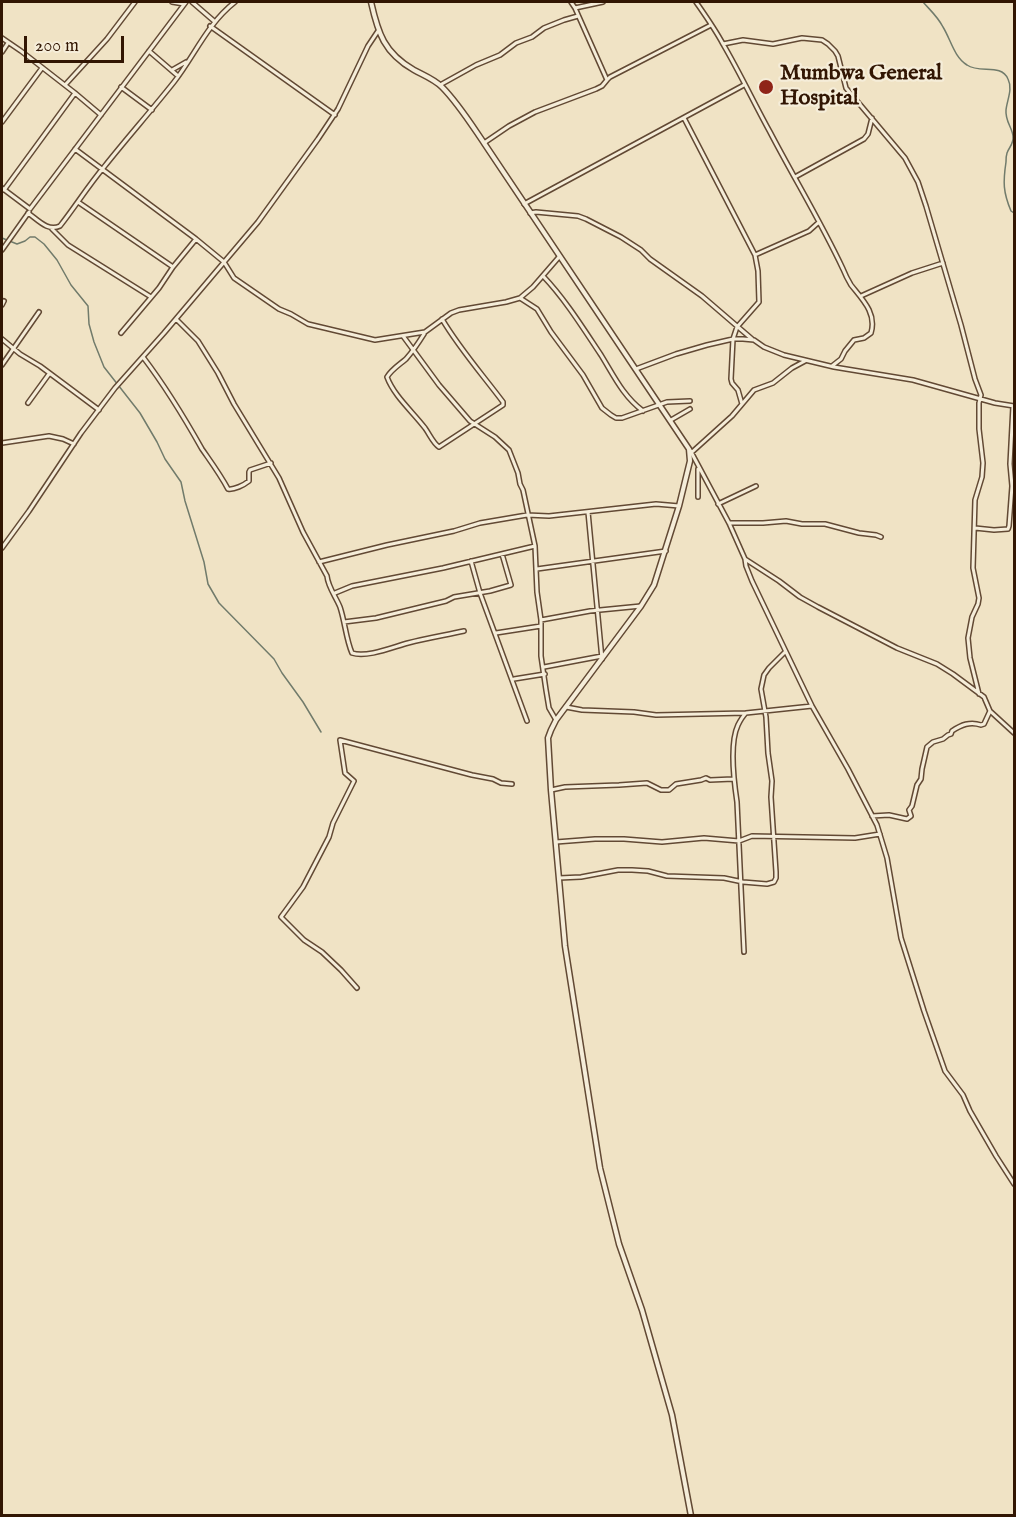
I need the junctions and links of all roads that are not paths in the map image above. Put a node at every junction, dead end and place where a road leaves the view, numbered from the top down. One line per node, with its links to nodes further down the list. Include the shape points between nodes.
1 (135, 2): 26 (street)
2 (172, 2): 9 (street)
3 (192, 2): 12 (street)
4 (235, 2): 12 (street)
5 (371, 2): 15 (street)
6 (571, 2): 10 (street)
7 (603, 2): 10 (street)
8 (696, 2): 13 (street)
9 (185, 3): 20 (street)
10 (575, 8): 11 (street)
11 (579, 16): 25 (street); 27 (street, via 544,28)
12 (214, 21): 14 (street)
13 (711, 25): 18 (street); 25 (street)
14 (210, 26): 21 (street); 33 (street)
15 (378, 31): 27 (street, via 400,61); 33 (street)
16 (2, 38): 17 (street)
17 (8, 43): 19 (street); 22 (street)
18 (723, 44): 28 (street); 35 (street, via 743,40 769,45 802,38 822,40 838,56 846,88)
19 (2, 51)
20 (149, 51): 23 (street); 29 (street)
21 (189, 59): 23 (street); 24 (street)
22 (42, 68): 26 (street); 36 (street)
23 (172, 70): 24 (street)
24 (178, 76): 31 (street)
25 (607, 80): 37 (street, via 596,89 535,111)
26 (65, 85): 30 (street)
27 (440, 85): 37 (street)
28 (744, 85): 34 (street); 40 (street)
29 (121, 87): 31 (street); 32 (street)
30 (75, 93): 32 (street); 41 (street)
31 (152, 110): 39 (street)
32 (101, 115): 38 (street)
33 (335, 115): 52 (street, via 258,222)
34 (684, 118): 43 (street); 50 (street)
35 (872, 118): 40 (street, via 864,139); 53 (street, via 915,176)
36 (2, 122)
37 (484, 143): 43 (street)
38 (75, 149): 39 (street); 44 (street)
39 (102, 168): 42 (street); 48 (street)
40 (795, 177): 46 (street)
41 (3, 189): 44 (street)
42 (78, 201): 47 (street, via 61,225); 54 (street)
43 (524, 204): 45 (street)
44 (29, 211): 47 (street); 49 (street)
45 (530, 213): 51 (street); 62 (street, via 578,216 599,224 641,250)
46 (819, 222): 50 (street, via 809,231); 57 (street)
47 (51, 228): 56 (street, via 68,245)
48 (196, 239): 52 (street); 54 (street)
49 (2, 250)
50 (755, 255): 62 (street, via 759,302)
51 (559, 257): 55 (street); 75 (street)
52 (224, 262): 60 (street); 65 (street, via 234,278 303,322 377,341)
53 (943, 263): 57 (street); 77 (street)
54 (173, 267): 56 (street)
55 (543, 276): 58 (street); 85 (street, via 629,399)
56 (151, 297): 64 (street)
57 (861, 297): 74 (street, via 870,311 872,330 868,336 854,340)
58 (520, 298): 61 (street, via 459,310); 85 (street, via 537,309 602,408 616,418)
59 (39, 312): 69 (street)
60 (176, 319): 71 (street); 93 (street, via 198,341)
61 (442, 319): 63 (street); 87 (street, via 503,402)
62 (737, 327): 67 (street); 68 (street)
63 (425, 332): 65 (street); 70 (street)
64 (121, 333)
65 (403, 336): 70 (street)
66 (2, 339): 69 (street)
67 (733, 339): 68 (street); 75 (street); 81 (street, via 731,379)
68 (754, 340): 72 (street, via 772,351)
69 (13, 348): 73 (street); 76 (street)
70 (414, 350): 87 (street, via 439,385); 87 (street, via 388,378 437,447)
71 (143, 357): 84 (street); 93 (street, via 228,489 249,481 250,470)
72 (806, 360): 74 (street); 81 (street, via 773,384 754,390)
73 (2, 365)
74 (832, 366): 77 (street, via 913,380)
75 (636, 369): 80 (street)
76 (49, 374): 79 (street); 84 (street)
77 (980, 399): 82 (street); 102 (street, via 983,463 975,500)
78 (690, 401): 80 (street)
79 (28, 403)
80 (660, 404): 85 (street); 86 (street)
81 (742, 404): 92 (street)
82 (1014, 406): 102 (street, via 1010,526 994,530)
83 (690, 409): 86 (street)
84 (99, 410): 91 (street)
85 (643, 411)
86 (671, 420): 92 (street)
87 (476, 424): 100 (street, via 509,450)
88 (2, 435): 89 (street)
89 (6, 442): 90 (street); 91 (street, via 49,436)
90 (2, 443)
91 (74, 444): 105 (street)
92 (690, 451): 94 (street); 98 (street)
93 (271, 464): 110 (street)
94 (698, 467): 96 (street); 97 (street)
95 (756, 486): 97 (street)
96 (698, 497)
97 (718, 504): 101 (street)
98 (679, 506): 99 (street, via 656,504); 106 (street)
99 (588, 512): 100 (street); 111 (street)
100 (527, 515): 104 (street); 110 (street)
101 (729, 523): 103 (street, via 786,520); 108 (street)
102 (975, 528): 127 (street, via 972,568 979,598 968,638)
103 (881, 537)
104 (535, 546): 107 (street); 112 (street)
105 (2, 548)
106 (666, 551): 111 (street); 115 (street, via 654,585)
107 (502, 554): 109 (street); 114 (street, via 511,585)
108 (746, 560): 122 (street); 127 (street, via 818,607 937,664)
109 (471, 561): 113 (street); 114 (street)
110 (319, 562): 113 (street)
111 (592, 562): 112 (street); 116 (street)
112 (537, 569): 117 (street)
113 (334, 593): 118 (street)
114 (480, 593): 118 (street); 121 (street)
115 (641, 606): 116 (street); 123 (street)
116 (598, 610): 117 (street); 123 (street)
117 (541, 620): 119 (street)
118 (344, 622): 120 (street, via 351,652 355,654)
119 (541, 626): 121 (street); 124 (street)
120 (464, 631)
121 (496, 633): 126 (street)
122 (785, 652): 128 (street); 130 (street, via 764,675 761,689)
123 (602, 657): 124 (street); 129 (street)
124 (544, 668): 125 (street)
125 (545, 674): 126 (street); 133 (street, via 549,708)
126 (513, 679): 134 (street)
127 (980, 694): 131 (street)
128 (812, 706): 130 (street); 139 (street)
129 (566, 707): 132 (street, via 657,715); 133 (street)
130 (765, 711): 132 (street); 141 (street)
131 (990, 711): 135 (street); 139 (street, via 981,726 961,725 927,747 907,819)
132 (746, 713): 136 (street, via 734,738)
133 (556, 720): 138 (street, via 548,738)
134 (527, 721)
135 (1014, 733)
136 (734, 779): 138 (street, via 706,778 676,784 669,790 647,783); 142 (street)
137 (512, 784): 147 (street, via 340,740 345,773 354,781 303,887 281,917)
138 (551, 790): 143 (street)
139 (872, 816): 140 (street)
140 (880, 834): 141 (street, via 855,838); 148 (street, via 901,938 945,1071)
141 (775, 837): 142 (street); 145 (street, via 774,882)
142 (739, 840): 143 (street); 145 (street)
143 (556, 842): 144 (street)
144 (559, 878): 145 (street, via 632,870); 149 (street, via 565,946 600,1168 672,1415)
145 (742, 882): 146 (street)
146 (744, 952)
147 (357, 988)
148 (1014, 1185)
149 (691, 1515)

